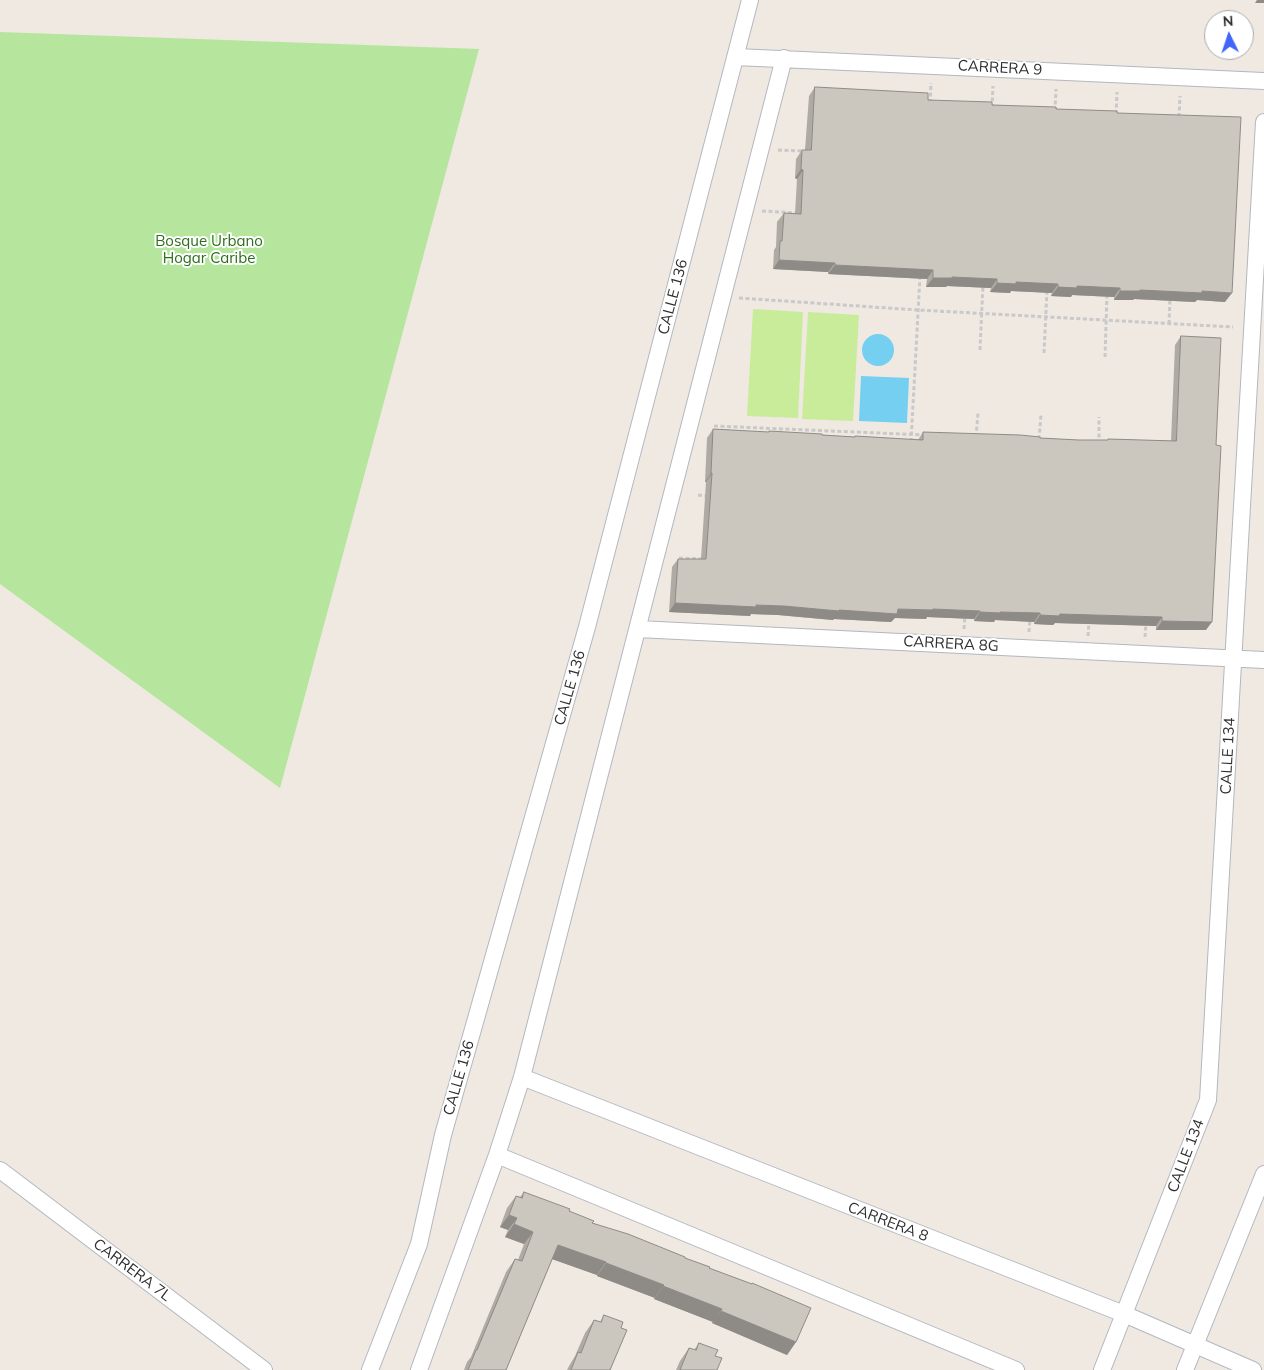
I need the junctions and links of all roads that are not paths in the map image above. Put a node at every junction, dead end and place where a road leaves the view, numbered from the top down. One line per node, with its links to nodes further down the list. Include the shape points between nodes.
1 (750, 0): 2 (street, CALLE 136)
2 (736, 57): 3 (street, CARRERA 9); 16 (street, CALLE 136, via 587,627 443,1135 419,1244)
3 (784, 58): 4 (street, CARRERA 9); 6 (street)
4 (1264, 81)
5 (1264, 122): 7 (street, CALLE 134)
6 (638, 629): 7 (street, CARRERA 8G); 9 (street)
7 (1234, 658): 8 (street, CARRERA 8G); 13 (street, CALLE 134, via 1208,1100)
8 (1264, 660)
9 (522, 1077): 10 (street); 13 (street, CARRERA 8)
10 (497, 1155): 17 (street); 18 (street)
11 (0, 1170): 15 (street, CARRERA 7L)
12 (1264, 1174): 14 (street)
13 (1124, 1314): 14 (street, CARRERA 8); 19 (street, CALLE 134)
14 (1195, 1345): 20 (street); 21 (street, CARRERA 8)
15 (264, 1370)
16 (370, 1370)
17 (419, 1370)
18 (1016, 1370)
19 (1102, 1370)
20 (1185, 1370)
21 (1253, 1370)

